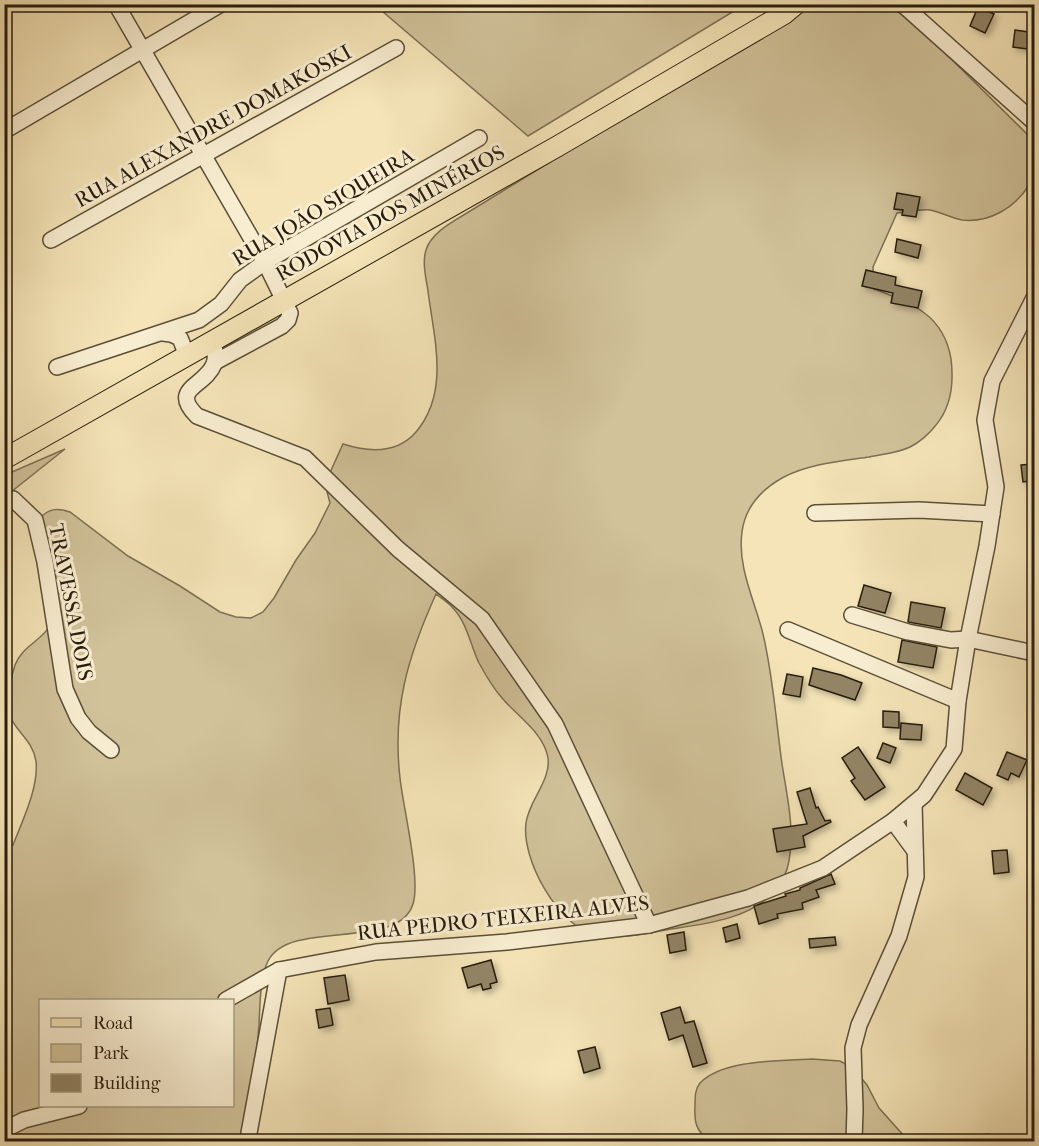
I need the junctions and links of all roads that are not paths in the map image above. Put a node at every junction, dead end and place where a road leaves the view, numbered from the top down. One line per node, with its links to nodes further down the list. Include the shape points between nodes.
1 (116, 4): 6 (street)
2 (221, 4): 6 (street)
3 (796, 4): 14 (main road, RODOVIA DOS MINÉRIOS, via 558,146)
4 (902, 4): 7 (street)
5 (396, 48): 10 (street, RUA ALEXANDRE DOMAKOSKI)
6 (143, 49): 8 (street); 10 (street)
7 (1035, 122)
8 (4, 131)
9 (479, 138): 12 (street, RUA JOÃO SIQUEIRA)
10 (202, 155): 11 (street, RUA ALEXANDRE DOMAKOSKI); 12 (street)
11 (51, 240)
12 (265, 262): 14 (street); 15 (street, RUA JOÃO SIQUEIRA, via 199,320)
13 (1035, 298): 23 (street, RUA PEDRO TEIXEIRA ALVES, via 992,381 985,420 996,487)
14 (284, 301): 16 (main road, RODOVIA DOS MINÉRIOS); 18 (street, via 290,313 282,326)
15 (163, 333): 17 (street, via 180,338); 19 (street, RUA JOÃO SIQUEIRA)
16 (213, 340): 17 (main road, RODOVIA DOS MINÉRIOS); 18 (street)
17 (187, 356): 20 (main road, RODOVIA DOS MINÉRIOS)
18 (215, 362): 33 (street, via 186,396 188,406 197,416 305,458 398,549 482,619 555,724)
19 (57, 367)
20 (4, 459)
21 (4, 499): 29 (street, TRAVESSA DOIS, via 13,498 35,520 65,689 78,718)
22 (815, 513): 23 (street, via 919,510)
23 (992, 514): 26 (street, RUA PEDRO TEIXEIRA ALVES)
24 (852, 615): 26 (street, via 909,632)
25 (788, 630): 28 (street)
26 (968, 639): 27 (street); 28 (street, RUA PEDRO TEIXEIRA ALVES)
27 (1035, 653)
28 (958, 701): 30 (street, RUA PEDRO TEIXEIRA ALVES, via 954,749)
29 (111, 750)
30 (914, 804): 31 (street, RUA PEDRO TEIXEIRA ALVES); 32 (street)
31 (893, 821): 32 (street); 33 (street, RUA PEDRO TEIXEIRA ALVES, via 823,868 748,898)
32 (915, 851): 39 (street, via 916,877 899,936 859,1025 853,1048)
33 (648, 925): 34 (street, RUA PEDRO TEIXEIRA ALVES, via 376,952)
34 (279, 970): 35 (street, RUA PEDRO TEIXEIRA ALVES); 38 (street)
35 (228, 999)
36 (75, 1107): 37 (street, via 24,1120)
37 (4, 1130)
38 (250, 1142)
39 (854, 1142)

